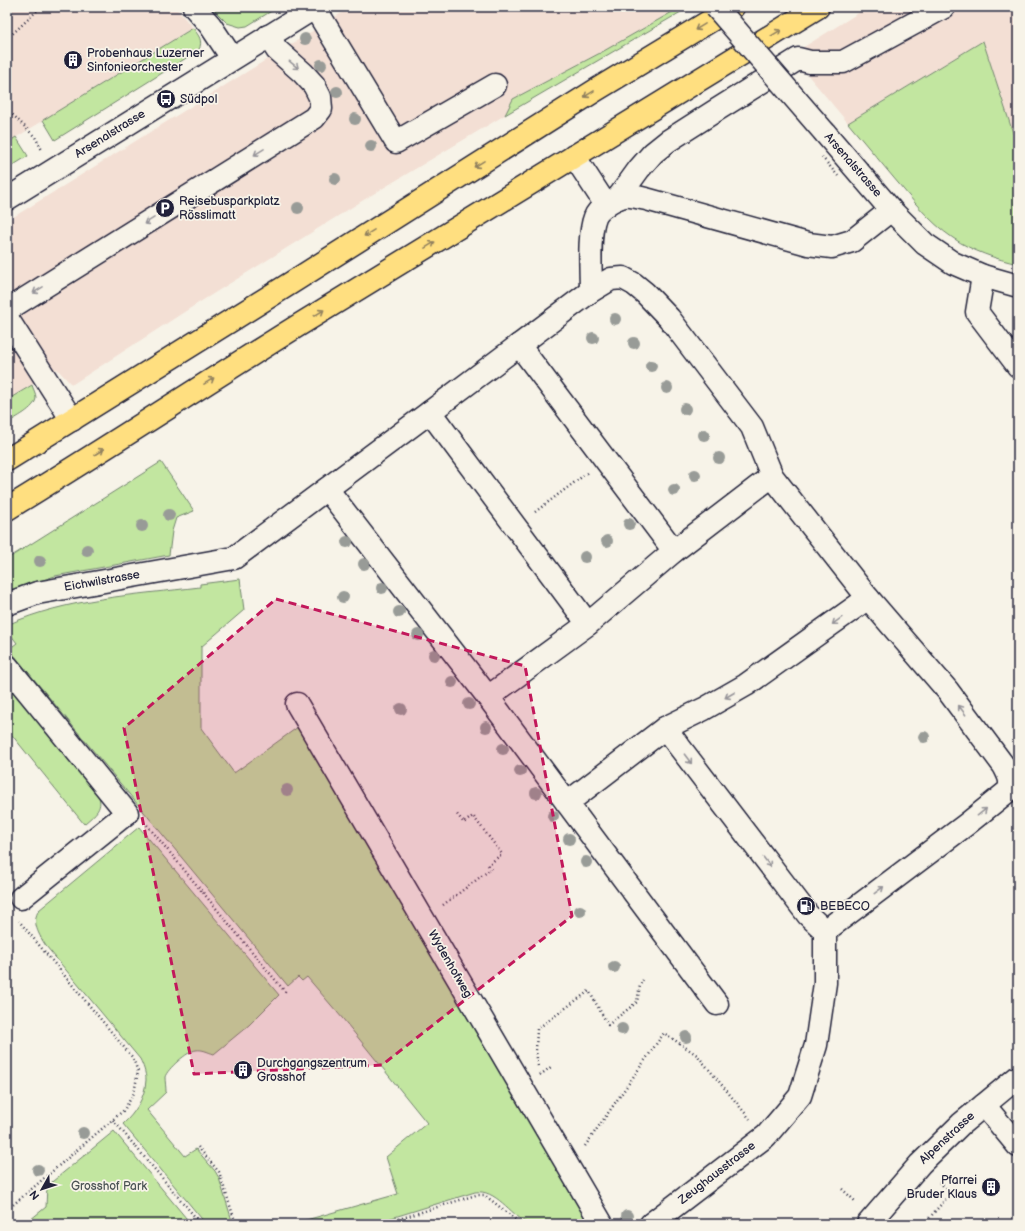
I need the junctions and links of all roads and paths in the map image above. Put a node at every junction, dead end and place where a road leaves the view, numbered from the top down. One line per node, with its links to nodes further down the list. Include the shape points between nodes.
1 (41, 7): 9 (path)
2 (194, 7): 10 (street, via 210,25)
3 (316, 7): 8 (street, Arsenalstrasse); 11 (street, via 396,142)
4 (716, 7): 17 (street, Arsenalstrasse, bridge)
5 (733, 7): 26 (highway, one-way to 26, via 596,90)
6 (818, 7): 14 (highway, one-way to 6)
7 (944, 7): 16 (street, via 843,62 810,62 798,59 715,110 653,153)
8 (268, 36): 10 (street, Arsenalstrasse); 21 (street, one-way to 21, via 277,50 314,85 320,97 321,109 314,118)
9 (7, 39)
10 (232, 58): 15 (street, Arsenalstrasse)
11 (496, 85)
12 (7, 109): 13 (path, via 34,137)
13 (45, 154)
14 (574, 156): 16 (street); 29 (highway, one-way to 14, via 210,380)
15 (7, 199)
16 (612, 202): 17 (street, via 625,196 646,199 808,244 832,247 852,241); 20 (street, via 595,215 591,232)
17 (891, 210): 18 (street, Arsenalstrasse, via 925,244 953,263)
18 (983, 276): 19 (street, Arsenalstrasse); 24 (street, via 977,312)
19 (1018, 286)
20 (591, 291): 23 (street, Eichwilstrasse); 30 (street, Eichwilstrasse, via 611,279 623,278 645,293 669,318 752,427)
21 (7, 310)
22 (7, 318): 26 (street)
23 (519, 345): 25 (street, Eichwilstrasse); 28 (street)
24 (1018, 366)
25 (430, 412): 31 (street, Eichwilstrasse); 34 (street)
26 (72, 420): 27 (highway)
27 (11, 456)
28 (606, 460): 34 (path); 35 (street)
29 (66, 473): 32 (highway); 33 (highway)
30 (772, 476): 35 (street); 36 (street, Eichwilstrasse)
31 (327, 489): 37 (street, Eichwilstrasse, via 234,558 37,593); 40 (street)
32 (7, 509)
33 (7, 520)
34 (515, 526): 38 (street)
35 (674, 550): 38 (street)
36 (868, 598): 42 (street, one-way to 42, via 746,685); 48 (street, Eichwilstrasse, one-way to 36, via 967,824 1010,787 1010,778 1004,766 948,691)
37 (7, 604)
38 (588, 624): 40 (street)
39 (7, 666): 44 (street)
40 (488, 697): 43 (street)
41 (297, 704): 47 (street, Wydenhofweg)
42 (665, 728): 43 (street); 48 (street, one-way to 48, via 808,915)
43 (567, 803): 51 (street)
44 (127, 813): 46 (street); 50 (path, via 141,817)
45 (456, 813): 47 (path, via 464,823 473,816 502,854 488,865 491,869)
46 (21, 898): 57 (path, via 19,922 134,1058 138,1072 134,1093 124,1110)
47 (424, 920): 62 (street, Wydenhofweg)
48 (825, 930): 58 (street, Zeughausstrasse, via 825,983 814,1052 800,1096)
49 (643, 980): 54 (path, via 637,1002 608,1025 589,991 537,1029)
50 (287, 994)
51 (717, 1004)
52 (551, 1067): 53 (path)
53 (543, 1074)
54 (538, 1076)
55 (1018, 1077): 56 (street, Alpenstrasse)
56 (984, 1105): 59 (street); 61 (street, Alpenstrasse)
57 (113, 1120): 63 (path); 64 (path)
58 (764, 1137): 62 (path, via 697,1055 664,1033 578,1156); 69 (street, Zeughausstrasse)
59 (1018, 1146)
60 (198, 1147): 65 (path, via 219,1172)
61 (920, 1164): 70 (street, Alpenstrasse); 71 (path, via 951,1193)
62 (568, 1165): 68 (street, Wydenhofweg)
63 (7, 1210)
64 (201, 1224)
65 (236, 1224)
66 (383, 1224): 67 (path, via 476,1195 484,1195)
67 (521, 1224)
68 (602, 1224)
69 (651, 1224)
70 (868, 1224)
71 (924, 1224)

